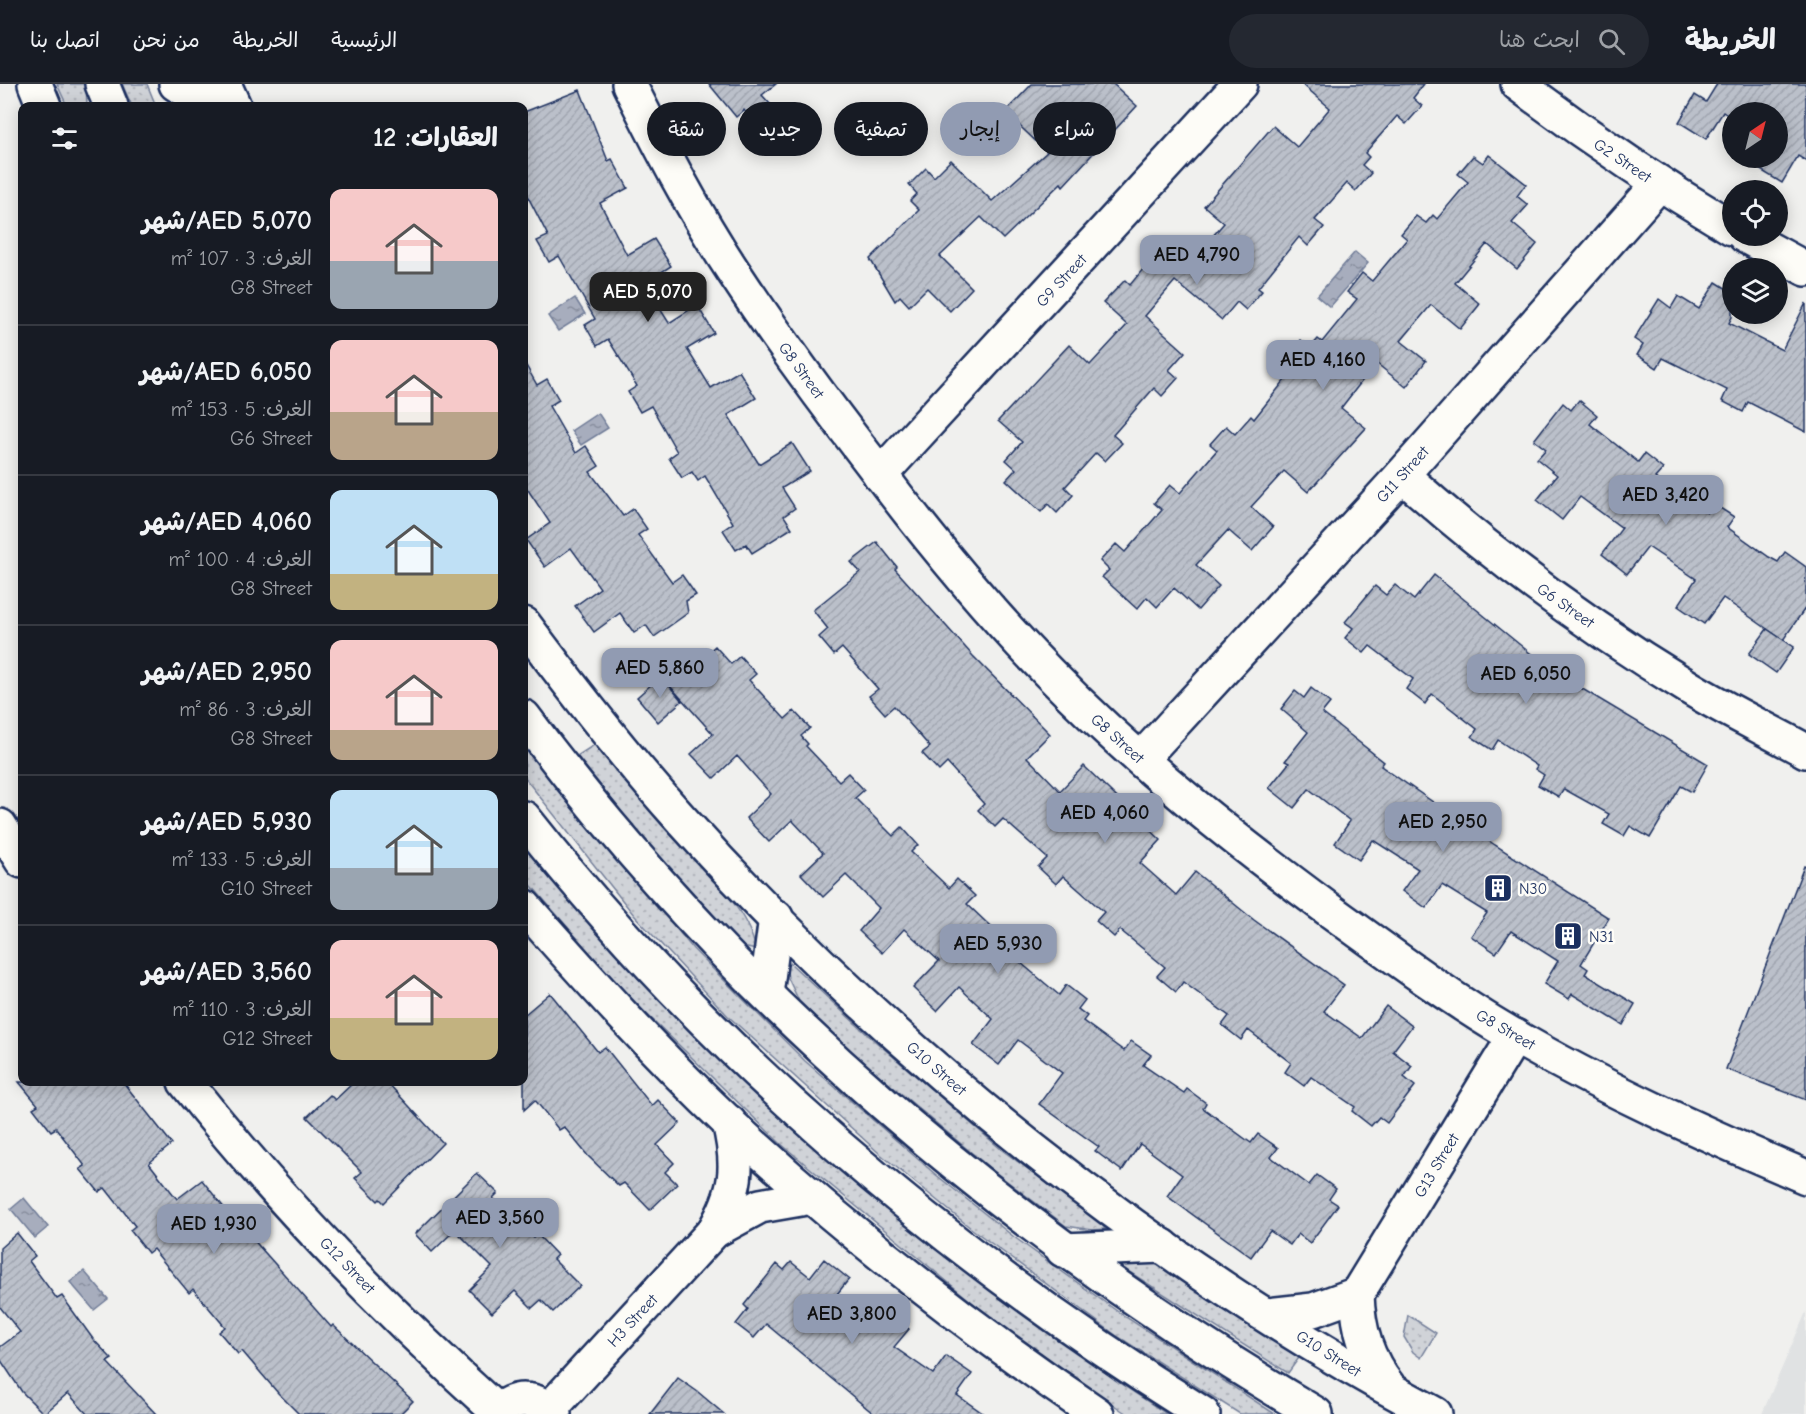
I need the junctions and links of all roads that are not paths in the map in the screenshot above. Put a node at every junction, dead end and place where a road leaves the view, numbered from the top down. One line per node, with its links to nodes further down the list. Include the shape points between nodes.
1 (35, 84): 8 (street)
2 (164, 84): 9 (street)
3 (176, 84): 10 (street)
4 (224, 84): 11 (street)
5 (629, 84): 16 (street, G8 Street, via 731,269 803,374)
6 (1240, 84): 16 (street, G9 Street)
7 (1518, 84): 12 (street, G2 Street)
8 (42, 102)
9 (171, 102)
10 (205, 102)
11 (232, 102)
12 (1659, 184): 13 (street, G2 Street); 17 (street, G11 Street)
13 (1722, 222)
14 (1763, 246): 15 (street)
15 (1806, 269)
16 (880, 475): 21 (street, G8 Street, via 965,584 1050,675)
17 (1402, 475): 20 (street, G6 Street, via 1476,538 1582,617 1693,690); 21 (street, G11 Street)
18 (528, 629): 26 (street, G10 Street, via 594,717 682,820)
19 (528, 723): 27 (street, via 650,873)
20 (1806, 751)
21 (1141, 759): 28 (street, G8 Street, via 1294,884)
22 (528, 823): 42 (street, via 620,932 683,999 815,1125 956,1241 1106,1350)
23 (0, 826): 24 (street)
24 (18, 855)
25 (528, 911): 30 (street, via 610,1003)
26 (776, 917): 27 (street); 34 (street, G10 Street, via 961,1090)
27 (766, 994): 35 (street, via 852,1076)
28 (1515, 1036): 31 (street, G8 Street, via 1632,1098); 36 (street, G13 Street)
29 (188, 1086): 40 (street, G12 Street, via 350,1268)
30 (729, 1122): 32 (street); 33 (street, H3 Street, via 736,1150 736,1178)
31 (1806, 1177)
32 (812, 1197): 33 (street, H3 Street, via 760,1206); 41 (street, via 917,1285)
33 (714, 1231): 39 (street, H3 Street)
34 (1163, 1246): 35 (street); 37 (street, G10 Street)
35 (1063, 1250): 43 (street)
36 (1357, 1294): 37 (street, via 1313,1310); 38 (street, via 1364,1343 1375,1370)
37 (1268, 1315): 38 (street, G10 Street)
38 (1391, 1391): 44 (street, G10 Street)
39 (552, 1412): 40 (street, via 537,1401 526,1399 515,1400)
40 (497, 1413)
41 (1097, 1414)
42 (1203, 1414)
43 (1316, 1414)
44 (1435, 1414)

